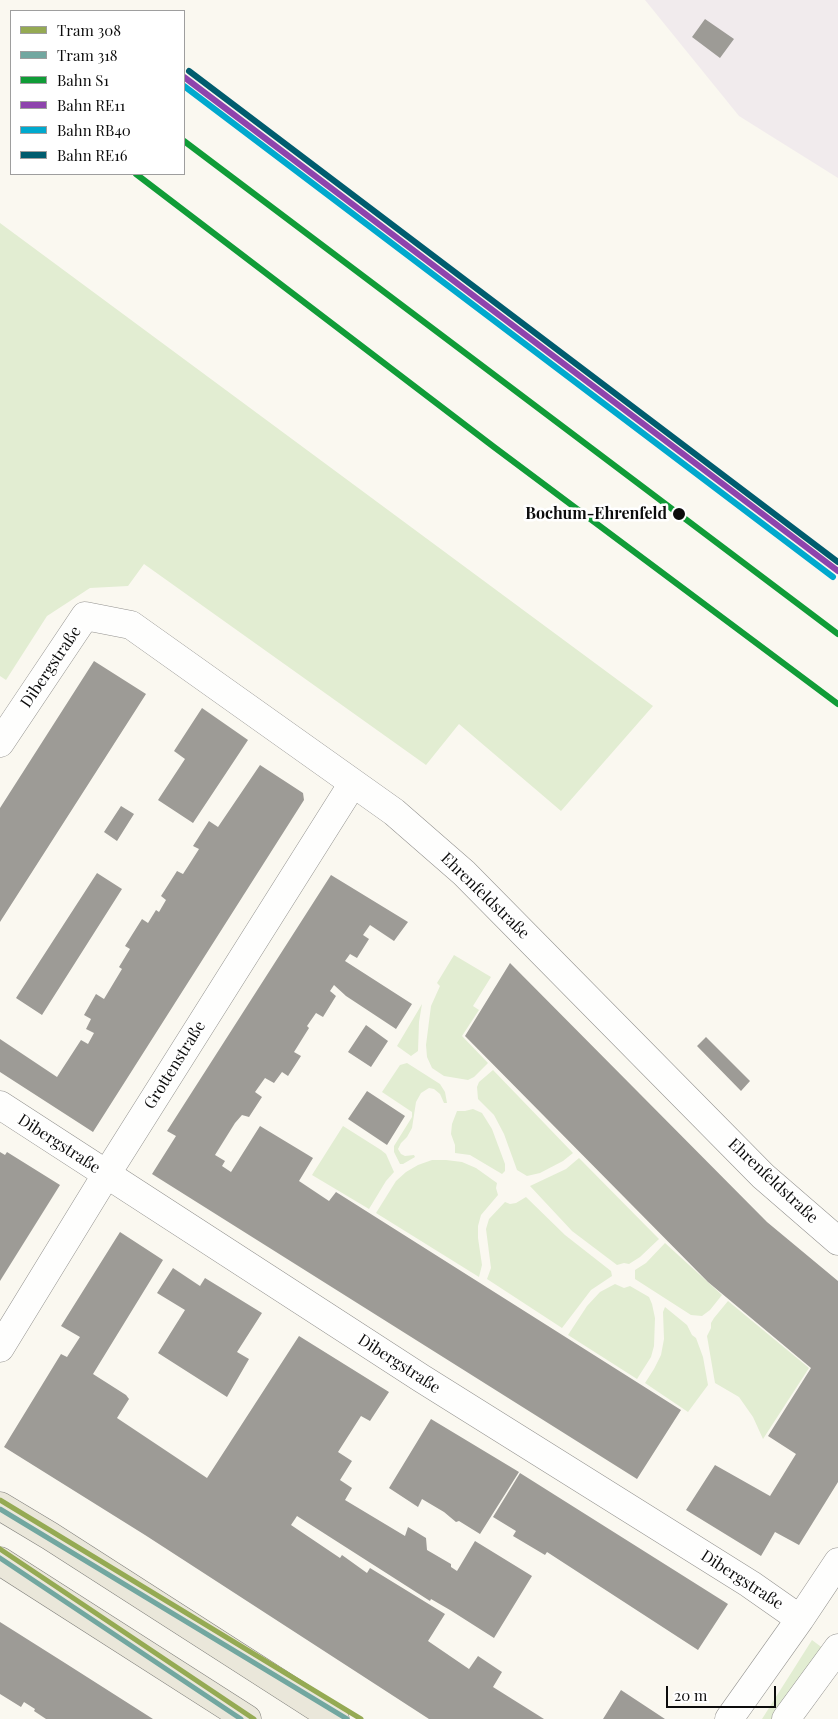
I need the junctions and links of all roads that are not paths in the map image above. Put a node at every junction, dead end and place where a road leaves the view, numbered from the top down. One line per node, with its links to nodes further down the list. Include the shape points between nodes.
1 (85, 616): 2 (street, Dibergstraße); 3 (street, Ehrenfeldstraße, via 131,625)
2 (0, 743)
3 (353, 783): 5 (street, Grottenstraße); 6 (street, Ehrenfeldstraße, via 394,812 464,873 763,1176)
4 (0, 1105): 5 (street, Dibergstraße)
5 (106, 1175): 7 (street, Grottenstraße); 11 (street, Dibergstraße, via 420,1378 750,1584)
6 (838, 1241)
7 (0, 1348)
8 (0, 1506): 14 (main road)
9 (0, 1561): 13 (main road)
10 (838, 1562): 11 (street)
11 (800, 1620): 15 (street)
12 (838, 1648): 16 (street)
13 (247, 1719)
14 (335, 1719)
15 (729, 1719)
16 (786, 1719)

